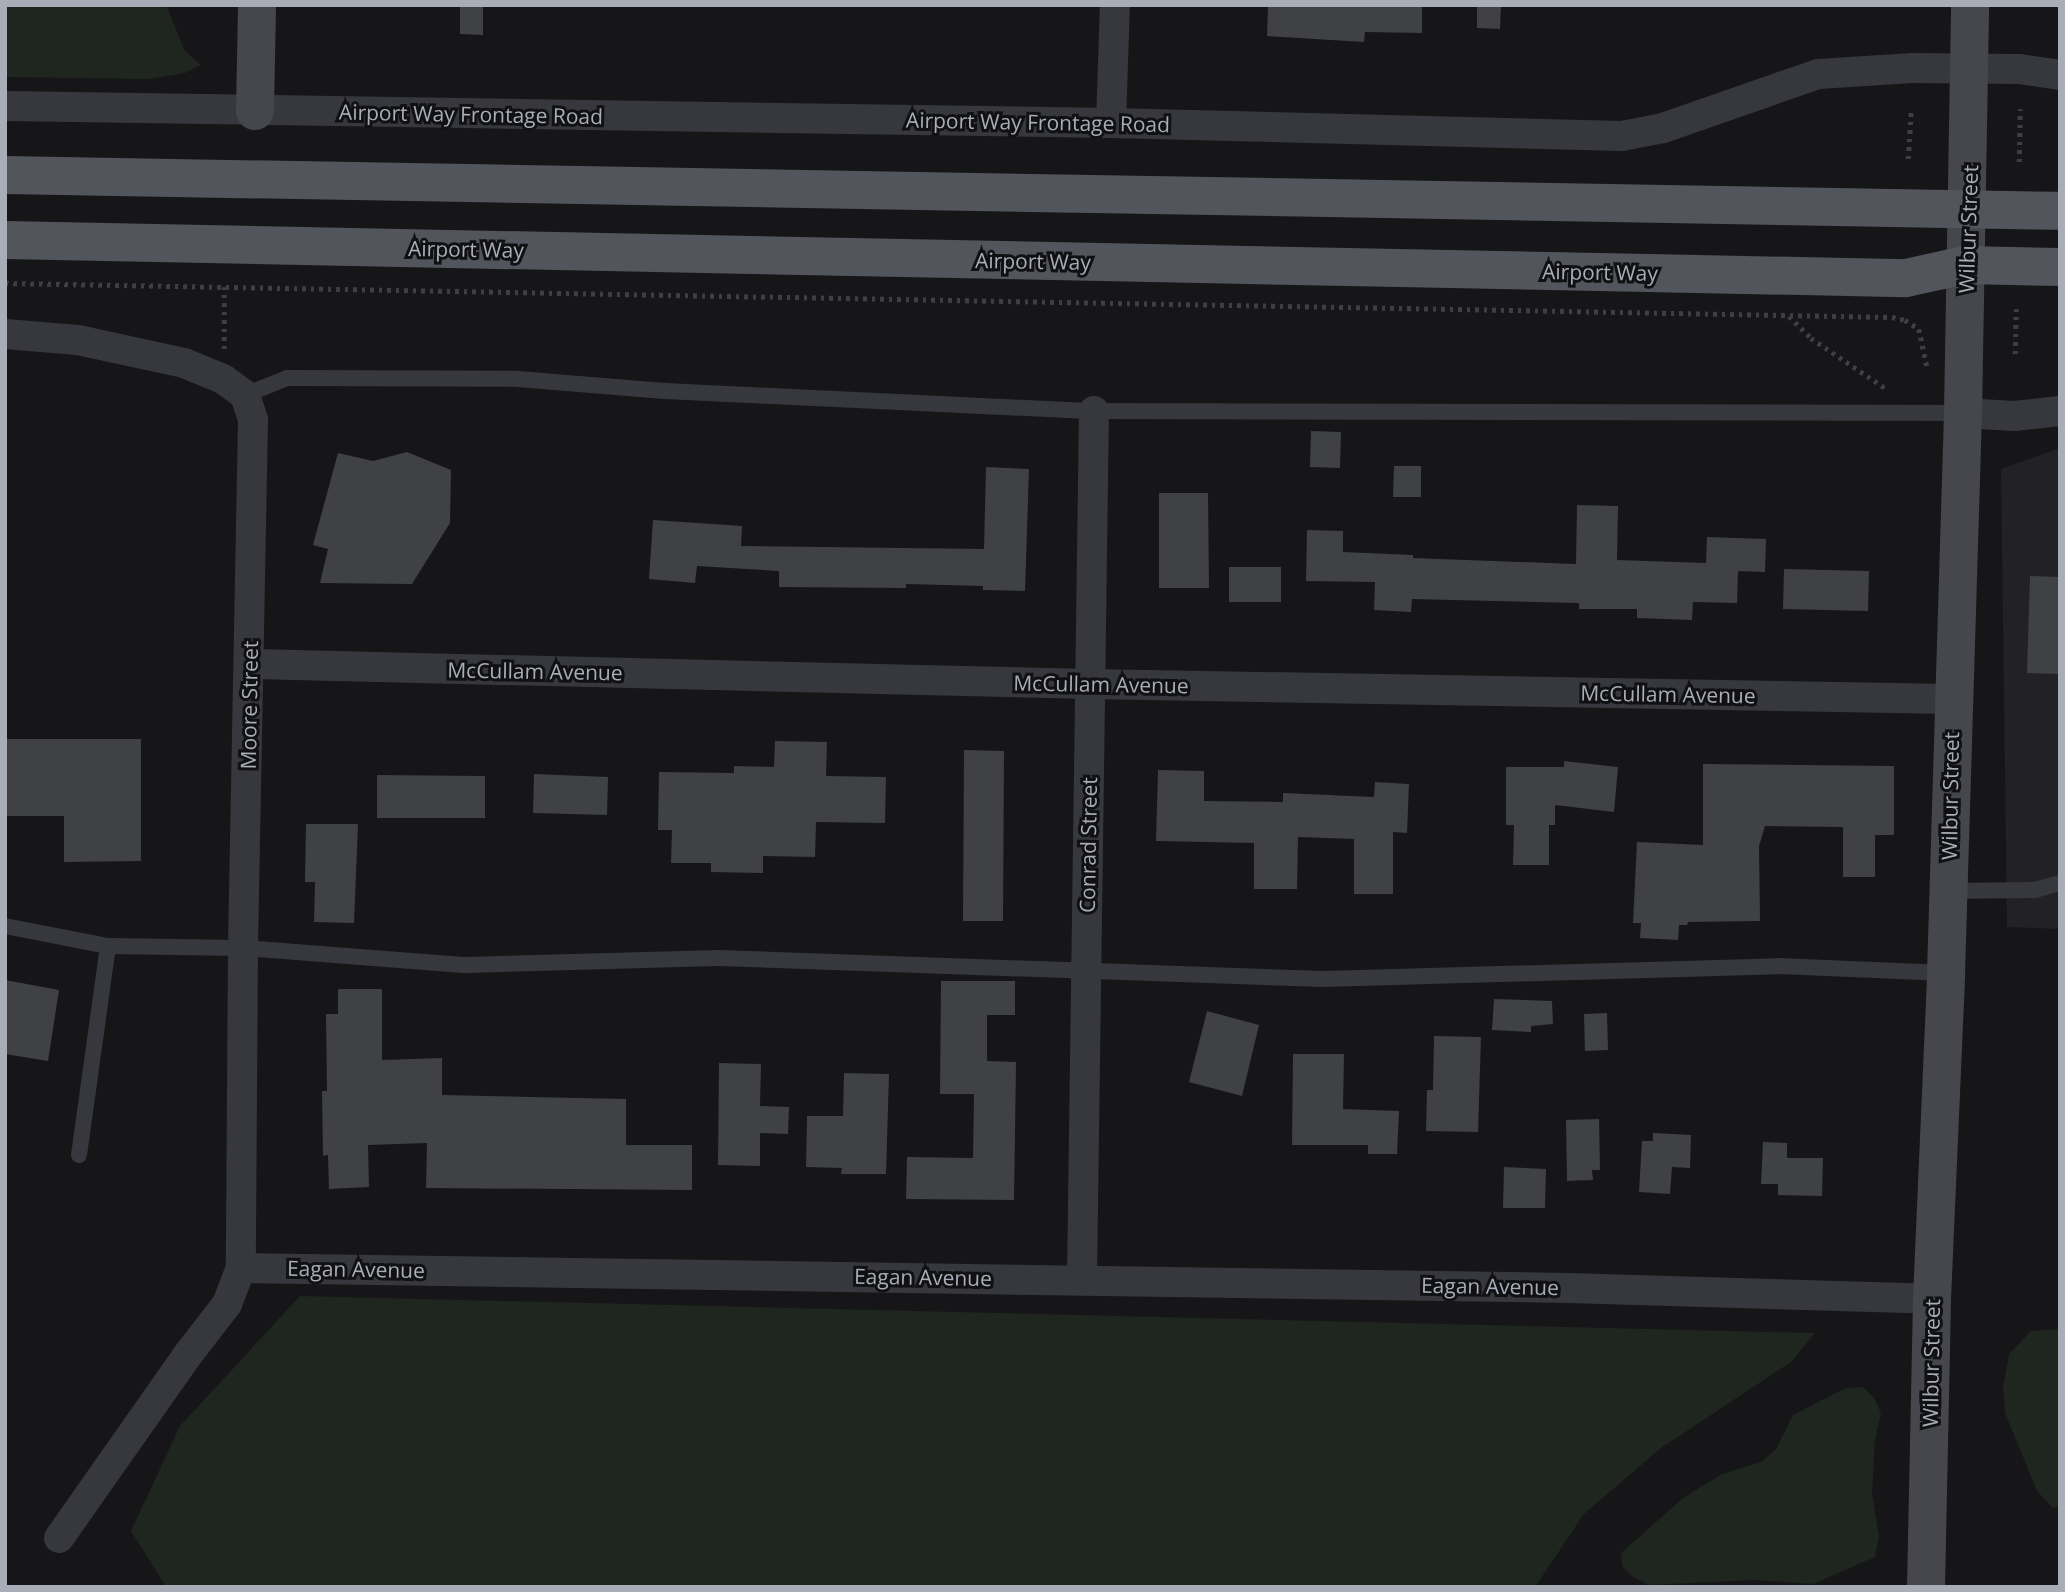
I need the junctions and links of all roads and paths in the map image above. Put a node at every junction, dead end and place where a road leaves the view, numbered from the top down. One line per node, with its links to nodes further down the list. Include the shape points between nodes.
1 (257, 5): 8 (street)
2 (1115, 5): 10 (street)
3 (1970, 5): 4 (street, Wilbur Street)
4 (1972, 69): 5 (street, Airport Way Frontage Road); 10 (street, Airport Way Frontage Road, via 1818,75 1674,125 1622,136); 14 (street, Wilbur Street)
5 (2060, 75)
6 (5, 106): 8 (street, Airport Way Frontage Road)
7 (2020, 109): 12 (path)
8 (255, 111): 10 (street, Airport Way Frontage Road)
9 (1911, 111): 11 (path)
10 (1111, 123)
11 (1908, 159)
12 (2019, 162)
13 (5, 174): 14 (main road)
14 (1968, 209): 15 (main road); 17 (street, Wilbur Street)
15 (2060, 211)
16 (5, 240): 17 (main road, Airport Way, via 1892,278)
17 (1965, 265): 18 (main road, Airport Way); 27 (street, Wilbur Street)
18 (2060, 267)
19 (5, 283): 21 (path)
20 (2016, 309): 23 (path)
21 (1788, 315): 27 (path, via 1811,338); 27 (path, via 1905,320 1919,329 1928,372)
22 (5, 334): 24 (street, via 78,340 184,363 223,379)
23 (2015, 355)
24 (244, 395): 25 (lane, via 287,377 518,379 665,391); 28 (street, Moore Street, via 253,420)
25 (1094, 411): 27 (lane); 29 (street, Conrad Street)
26 (2060, 411): 27 (street, via 2014,416)
27 (1945, 414): 30 (street, Wilbur Street)
28 (251, 664): 29 (street, McCullam Avenue); 35 (street, Moore Street)
29 (1090, 684): 30 (street, McCullam Avenue); 36 (street, Conrad Street)
30 (1952, 699): 32 (street, Wilbur Street)
31 (2060, 883): 32 (lane, via 2035,890)
32 (1948, 891): 37 (street, Wilbur Street)
33 (5, 926): 34 (lane)
34 (108, 946): 35 (lane); 38 (lane)
35 (243, 948): 36 (lane, via 466,965 718,958); 39 (street, Moore Street)
36 (1087, 968): 37 (lane, via 1323,979 1779,966); 40 (street, Conrad Street)
37 (1946, 973): 41 (street, Wilbur Street)
38 (79, 1155)
39 (241, 1268): 40 (street, Eagan Avenue); 42 (street, via 227,1304)
40 (1082, 1279): 41 (street, Eagan Avenue)
41 (1933, 1299): 43 (street, Wilbur Street)
42 (59, 1538)
43 (1926, 1587)

